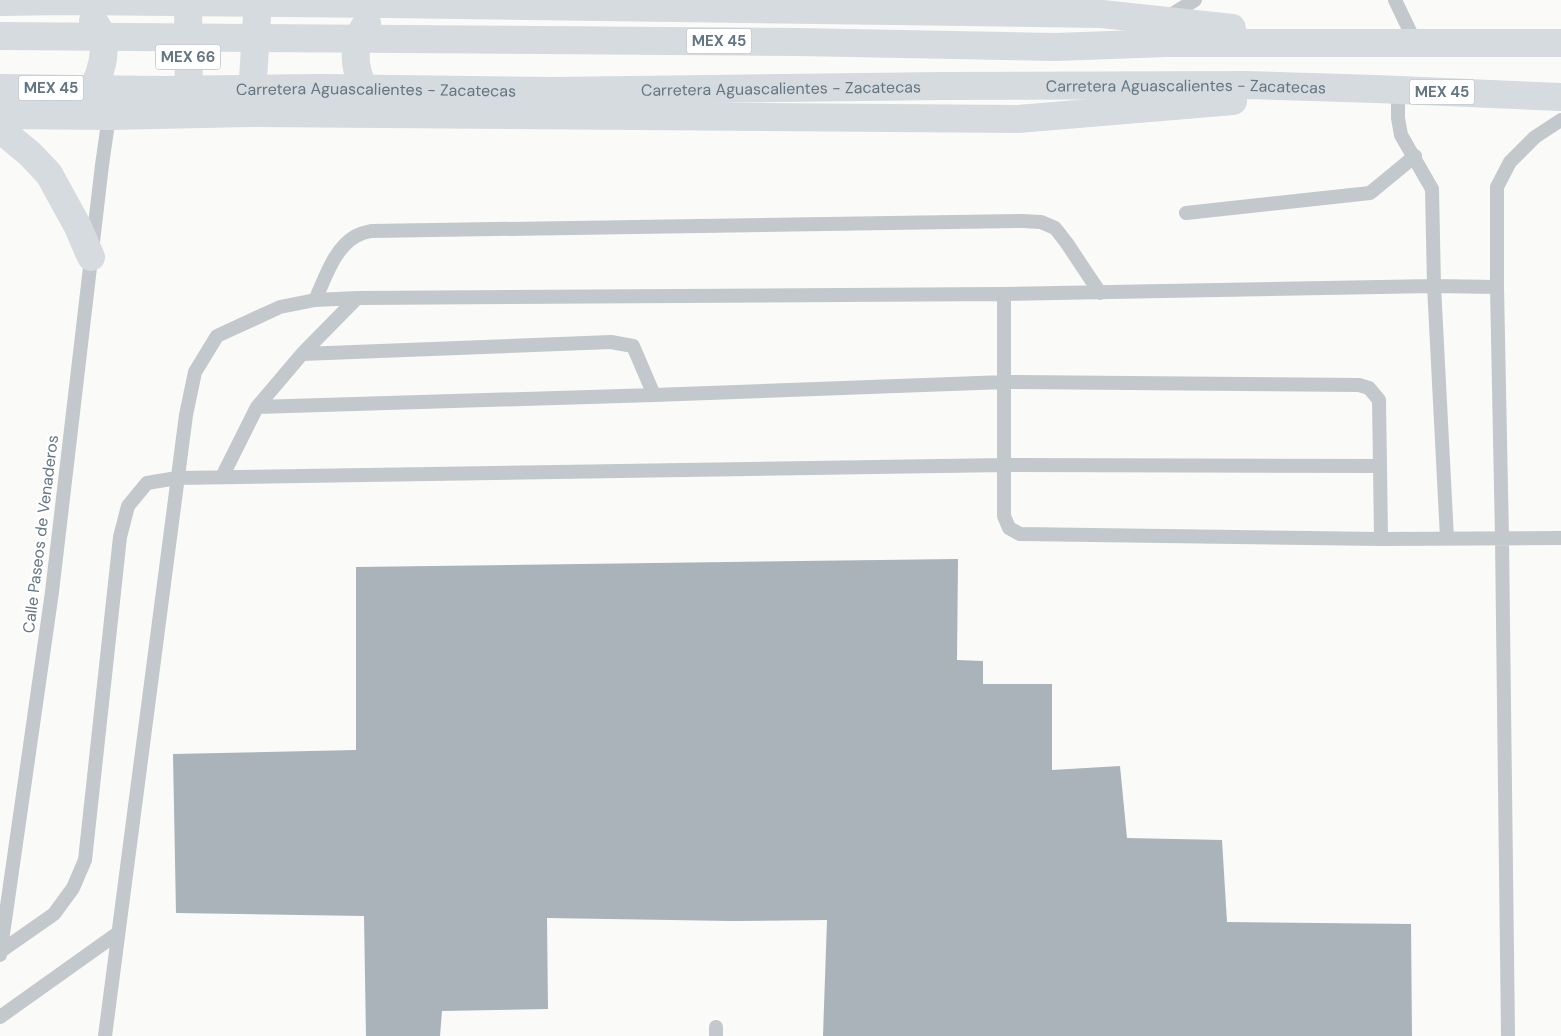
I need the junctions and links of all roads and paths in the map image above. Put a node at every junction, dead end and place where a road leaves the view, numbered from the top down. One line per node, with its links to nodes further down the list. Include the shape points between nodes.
1 (1195, 0): 8 (lane)
2 (1395, 0): 12 (lane)
3 (68, 1): 4 (main road); 5 (main road); 20 (main road, via 89,16 99,28 104,42 104,59 97,79)
4 (188, 1): 6 (main road); 17 (main road, MEX 66)
5 (0, 2)
6 (258, 2): 7 (main road); 16 (main road)
7 (389, 4): 8 (main road, via 1102,14); 18 (main road, via 370,19 360,33 356,49 360,81)
8 (1161, 20): 11 (main road)
9 (0, 36): 11 (main road, MEX 45, via 788,42 1055,48 1166,43)
10 (1561, 43): 12 (main road, MEX 45)
11 (1380, 44): 12 (main road, MEX 45)
12 (1416, 44)
13 (0, 88): 14 (main road, Carretera Aguascalientes - Zacatecas / MEX 45, via 553,92 1246,85)
14 (1387, 89): 15 (main road, Carretera Aguascalientes - Zacatecas / MEX 45); 18 (main road, via 1018,119); 24 (lane, via 1402,135)
15 (1561, 97)
16 (251, 113): 17 (main road); 18 (main road)
17 (189, 114): 21 (main road)
18 (384, 114)
19 (0, 115): 20 (main road)
20 (73, 116): 21 (main road)
21 (109, 116): 26 (lane, Calle Paseos de Venaderos)
22 (1561, 120): 28 (lane, via 1535,137 1510,162 1497,187)
23 (0, 129): 26 (main road, via 49,174)
24 (1414, 156): 25 (lane, via 1370,193); 27 (lane, via 1432,189)
25 (1186, 213)
26 (91, 257): 46 (lane, Calle Paseos de Venaderos, via 52,592)
27 (1434, 286): 28 (lane); 29 (lane); 41 (lane)
28 (1497, 287): 42 (lane)
29 (1100, 292): 30 (lane); 32 (lane, via 1055,228 1041,222 1022,221 371,231 355,236 340,250)
30 (1004, 294): 31 (lane); 34 (lane)
31 (357, 298): 32 (lane); 33 (lane)
32 (315, 300): 40 (lane, via 280,307 217,336 195,372)
33 (302, 354): 35 (lane, via 612,342 633,346); 36 (lane)
34 (1005, 382): 35 (lane); 37 (lane); 38 (lane, via 1358,385 1369,388 1378,400)
35 (654, 395): 36 (lane)
36 (257, 407): 39 (lane)
37 (1005, 465): 38 (lane); 39 (lane); 44 (lane, via 1004,516 1009,528 1020,534)
38 (1380, 466): 44 (lane)
39 (222, 477): 40 (lane)
40 (177, 478): 45 (lane); 46 (lane, via 147,483 128,506 120,537 85,860 73,888 54,914)
41 (1447, 538): 42 (lane); 44 (lane)
42 (1502, 538): 43 (lane); 50 (lane)
43 (1561, 538)
44 (1381, 539)
45 (118, 933): 48 (lane); 49 (lane)
46 (1, 951): 47 (lane, Calle Paseos de Venaderos)
47 (0, 956)
48 (0, 1017)
49 (105, 1036)
50 (1508, 1036)

